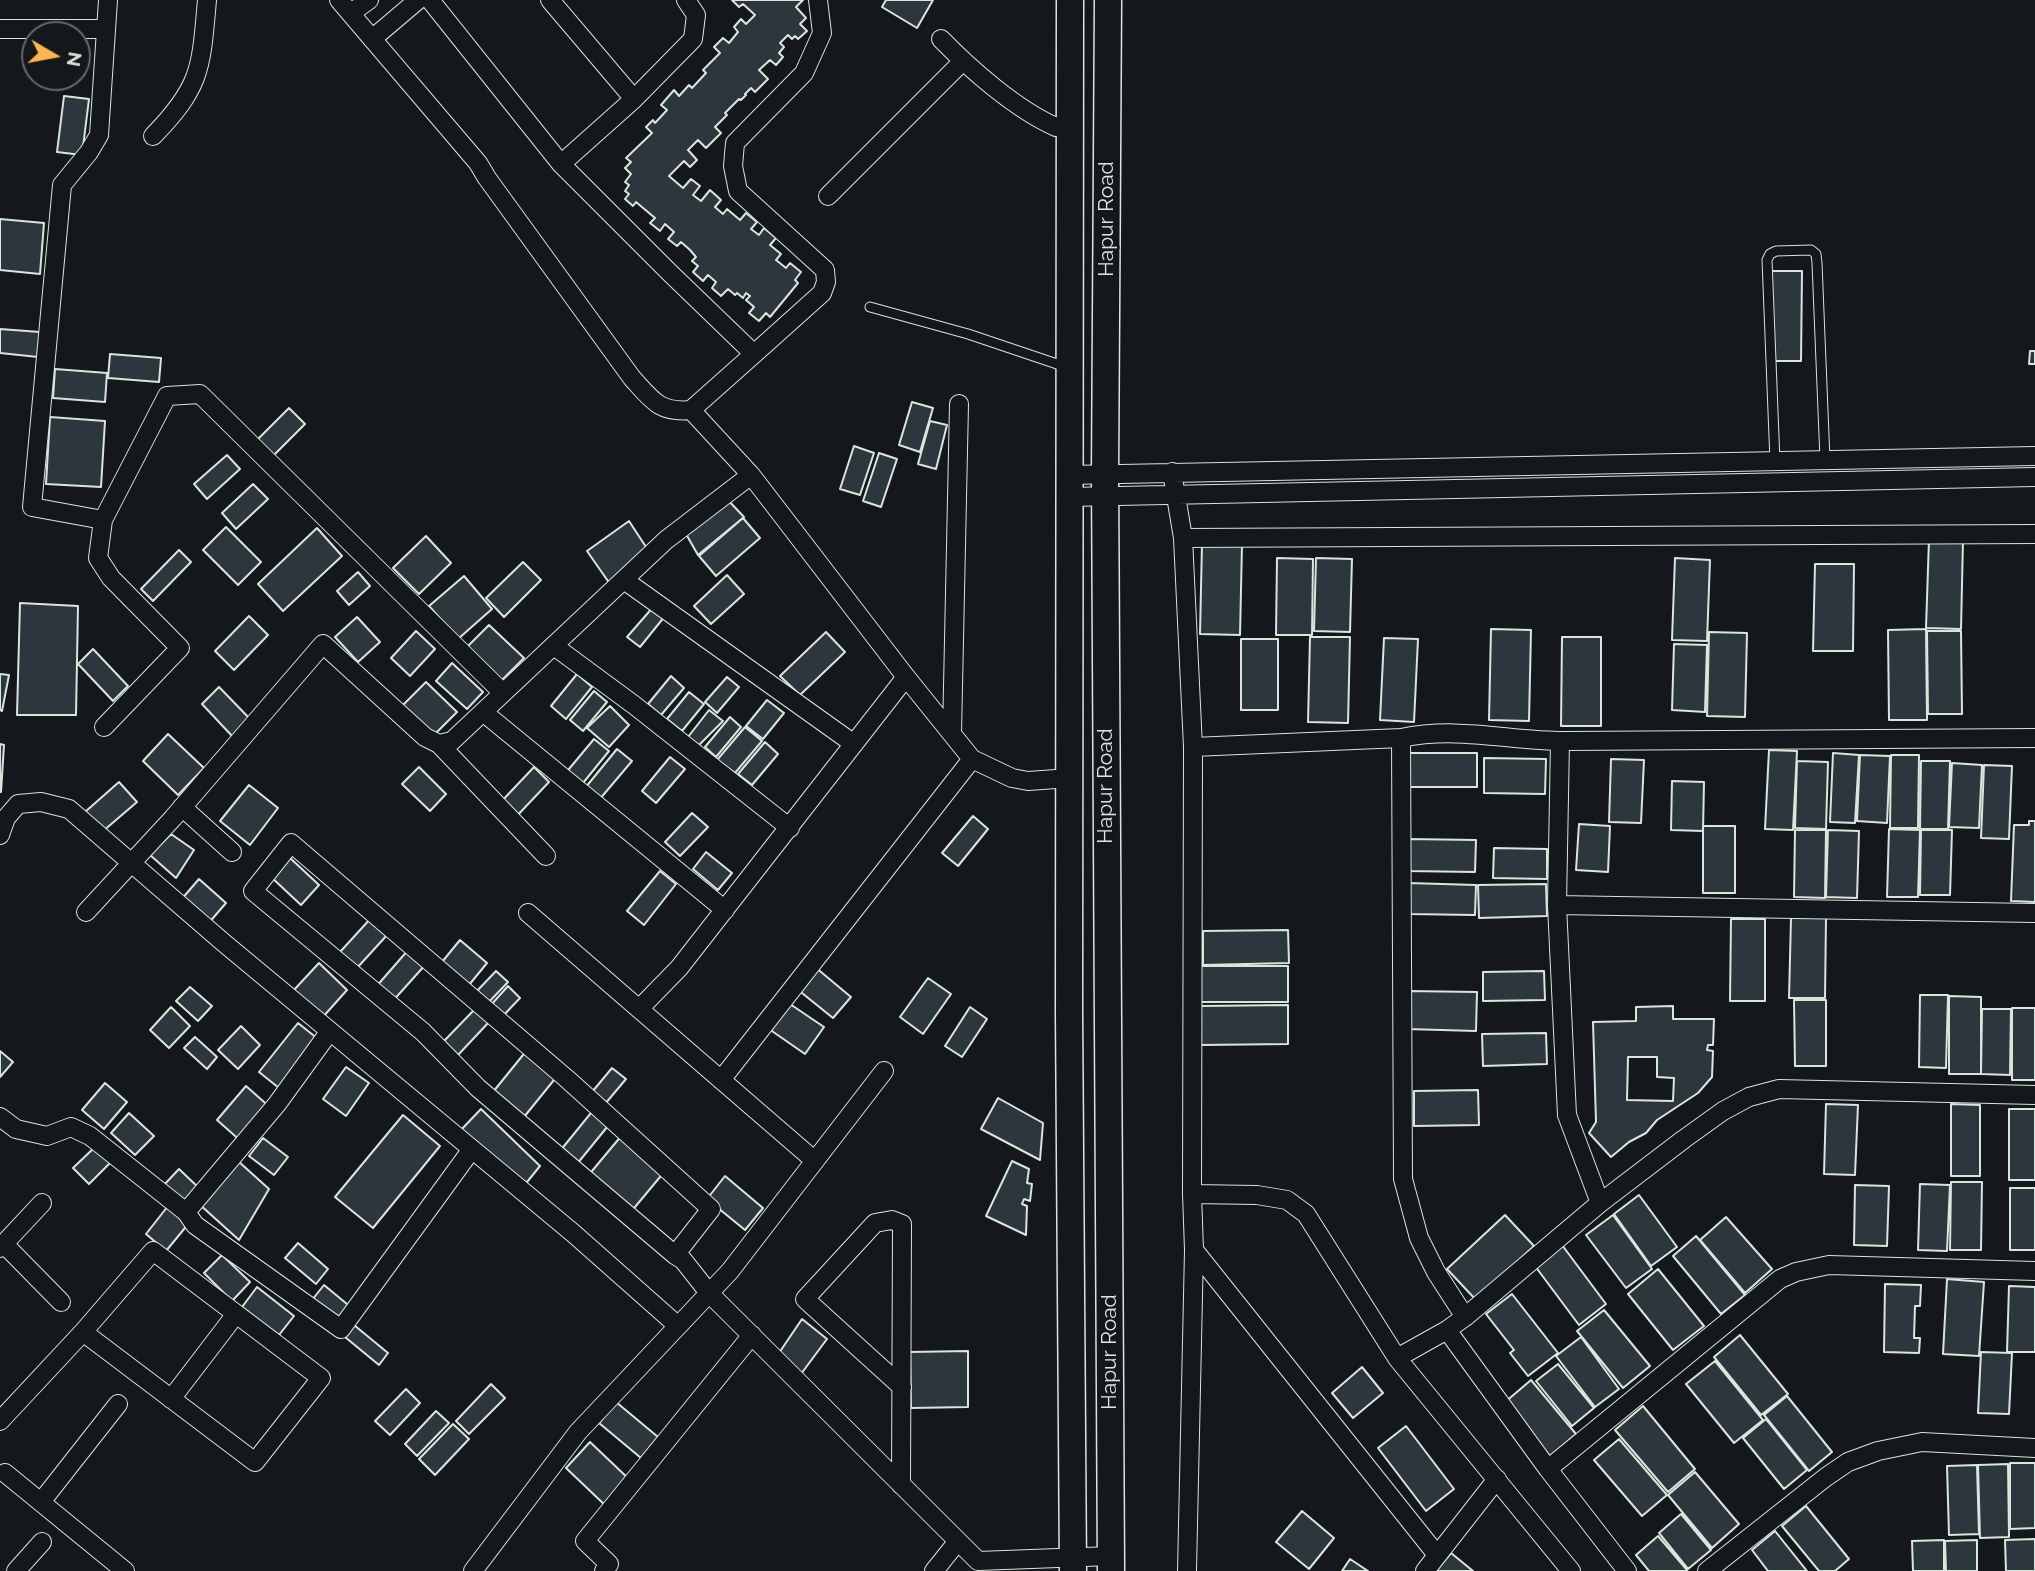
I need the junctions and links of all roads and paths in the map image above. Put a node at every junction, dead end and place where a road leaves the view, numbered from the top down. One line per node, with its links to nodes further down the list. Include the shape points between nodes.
1 (108, 0): 13 (street)
2 (206, 0): 19 (street, via 196,80)
3 (369, 0): 11 (street)
4 (418, 0): 15 (street)
5 (430, 0): 20 (street)
6 (550, 0): 17 (street)
7 (686, 0): 17 (street, via 696,15 693,39)
8 (818, 0): 23 (street, via 822,33 804,73 735,143 733,166 738,191 825,270 826,282 822,293)
9 (1070, 0): 18 (main road, Hapur Road)
10 (1108, 0): 33 (main road, Hapur Road)
11 (345, 7): 15 (street)
12 (0, 29): 13 (street)
13 (106, 29): 36 (street, via 99,135 62,185 32,507)
14 (942, 38): 16 (street)
15 (372, 39): 26 (street, via 478,163 632,378 659,407)
16 (963, 61): 18 (street, via 1041,121 1056,127); 21 (street)
17 (634, 99): 20 (street)
18 (1070, 123): 24 (main road, Hapur Road)
19 (153, 136)
20 (561, 164): 23 (street)
21 (828, 196)
22 (870, 307): 24 (lane)
23 (754, 354): 26 (street)
24 (1070, 368): 34 (main road, Hapur Road)
25 (959, 404): 45 (street)
26 (691, 410): 31 (street)
27 (2035, 456): 28 (street)
28 (1825, 460): 29 (street); 29 (lane, via 1816,254 1811,250 1776,251 1768,260)
29 (1775, 462): 30 (street)
30 (1171, 472): 33 (street); 35 (street)
31 (751, 475): 39 (street, via 666,540); 41 (street)
32 (2035, 477): 35 (street)
33 (1105, 485): 34 (street); 35 (street); 104 (main road, Hapur Road)
34 (1069, 486): 53 (main road, Hapur Road)
35 (1175, 494): 38 (street)
36 (103, 520): 42 (street, via 167,396 200,394); 44 (street, via 98,558 111,578 180,648)
37 (2035, 534): 38 (street)
38 (1183, 538): 51 (street)
39 (624, 580): 40 (street); 50 (street)
40 (554, 646): 42 (street); 55 (street)
41 (906, 677): 45 (street); 50 (street)
42 (503, 693): 43 (street)
43 (483, 712): 49 (street, via 452,741); 61 (street)
44 (104, 727)
45 (951, 734): 52 (street)
46 (1401, 738): 48 (street, via 1469,732); 51 (street); 84 (street, via 1403,1179 1419,1238)
47 (2035, 738): 48 (street)
48 (1560, 741): 60 (street)
49 (439, 744): 54 (street, via 425,737 323,644); 58 (street)
50 (855, 744): 55 (street)
51 (1194, 747): 73 (street)
52 (972, 760): 53 (street, via 1028,781); 68 (street)
53 (1070, 778): 103 (main road, Hapur Road)
54 (182, 807): 57 (street); 59 (street)
55 (790, 828): 61 (street)
56 (0, 835): 59 (street, via 18,804 41,802 69,809)
57 (232, 852)
58 (546, 856)
59 (132, 863): 62 (street); 66 (street)
60 (1558, 905): 64 (street); 75 (street, via 1567,1115)
61 (725, 910): 65 (street)
62 (86, 912)
63 (528, 913): 65 (street)
64 (2035, 913)
65 (639, 1009): 68 (street)
66 (330, 1031): 71 (street); 76 (street, via 277,1104)
67 (884, 1071): 72 (street)
68 (722, 1080): 72 (street)
69 (2035, 1095): 75 (street, via 1779,1088 1723,1111)
70 (0, 1117): 76 (street, via 16,1129 47,1136 71,1127 90,1136)
71 (472, 1149): 76 (street, via 341,1329 195,1225); 85 (street)
72 (815, 1161): 81 (street)
73 (1192, 1194): 78 (street); 89 (street, via 1267,1196 1287,1200 1306,1214)
74 (42, 1203): 77 (street)
75 (1600, 1203): 84 (street)
76 (186, 1212)
77 (2, 1246): 82 (street)
78 (1194, 1250): 102 (street); 110 (street)
79 (675, 1255): 79 (street, via 711,1209 566,1078 291,843 253,891 424,1032 478,1088); 81 (street)
80 (2035, 1271): 95 (street, via 1829,1265 1796,1272 1780,1279)
81 (709, 1293): 85 (street); 88 (street)
82 (61, 1303)
83 (236, 1314): 87 (street, via 153,1251); 91 (street); 91 (street, via 321,1378 255,1462)
84 (1465, 1317): 86 (street)
85 (678, 1326): 107 (street, via 578,1432)
86 (1447, 1330): 89 (street); 95 (street)
87 (83, 1332): 91 (street); 93 (street)
88 (752, 1335): 98 (street); 108 (street, via 585,1541 609,1564)
89 (1397, 1358): 97 (street)
90 (902, 1387): 90 (street, via 805,1299 876,1223 892,1220 902,1224); 98 (street)
91 (171, 1399)
92 (118, 1404): 99 (street)
93 (0, 1421)
94 (2035, 1448): 114 (street, via 1922,1442 1848,1462)
95 (1548, 1469): 113 (street)
96 (5, 1473): 99 (street)
97 (1497, 1479): 102 (street); 112 (street)
98 (901, 1485): 100 (street)
99 (41, 1503): 106 (street)
100 (958, 1541): 103 (street, via 978,1561); 109 (street)
101 (42, 1542): 105 (street)
102 (1437, 1555): 111 (street)
103 (1073, 1564): 104 (street)
104 (1111, 1564)
105 (16, 1571)
106 (125, 1571)
107 (473, 1571)
108 (604, 1571)
109 (934, 1571)
110 (1187, 1571)
111 (1425, 1571)
112 (1572, 1571)
113 (1628, 1571)
114 (1707, 1571)

